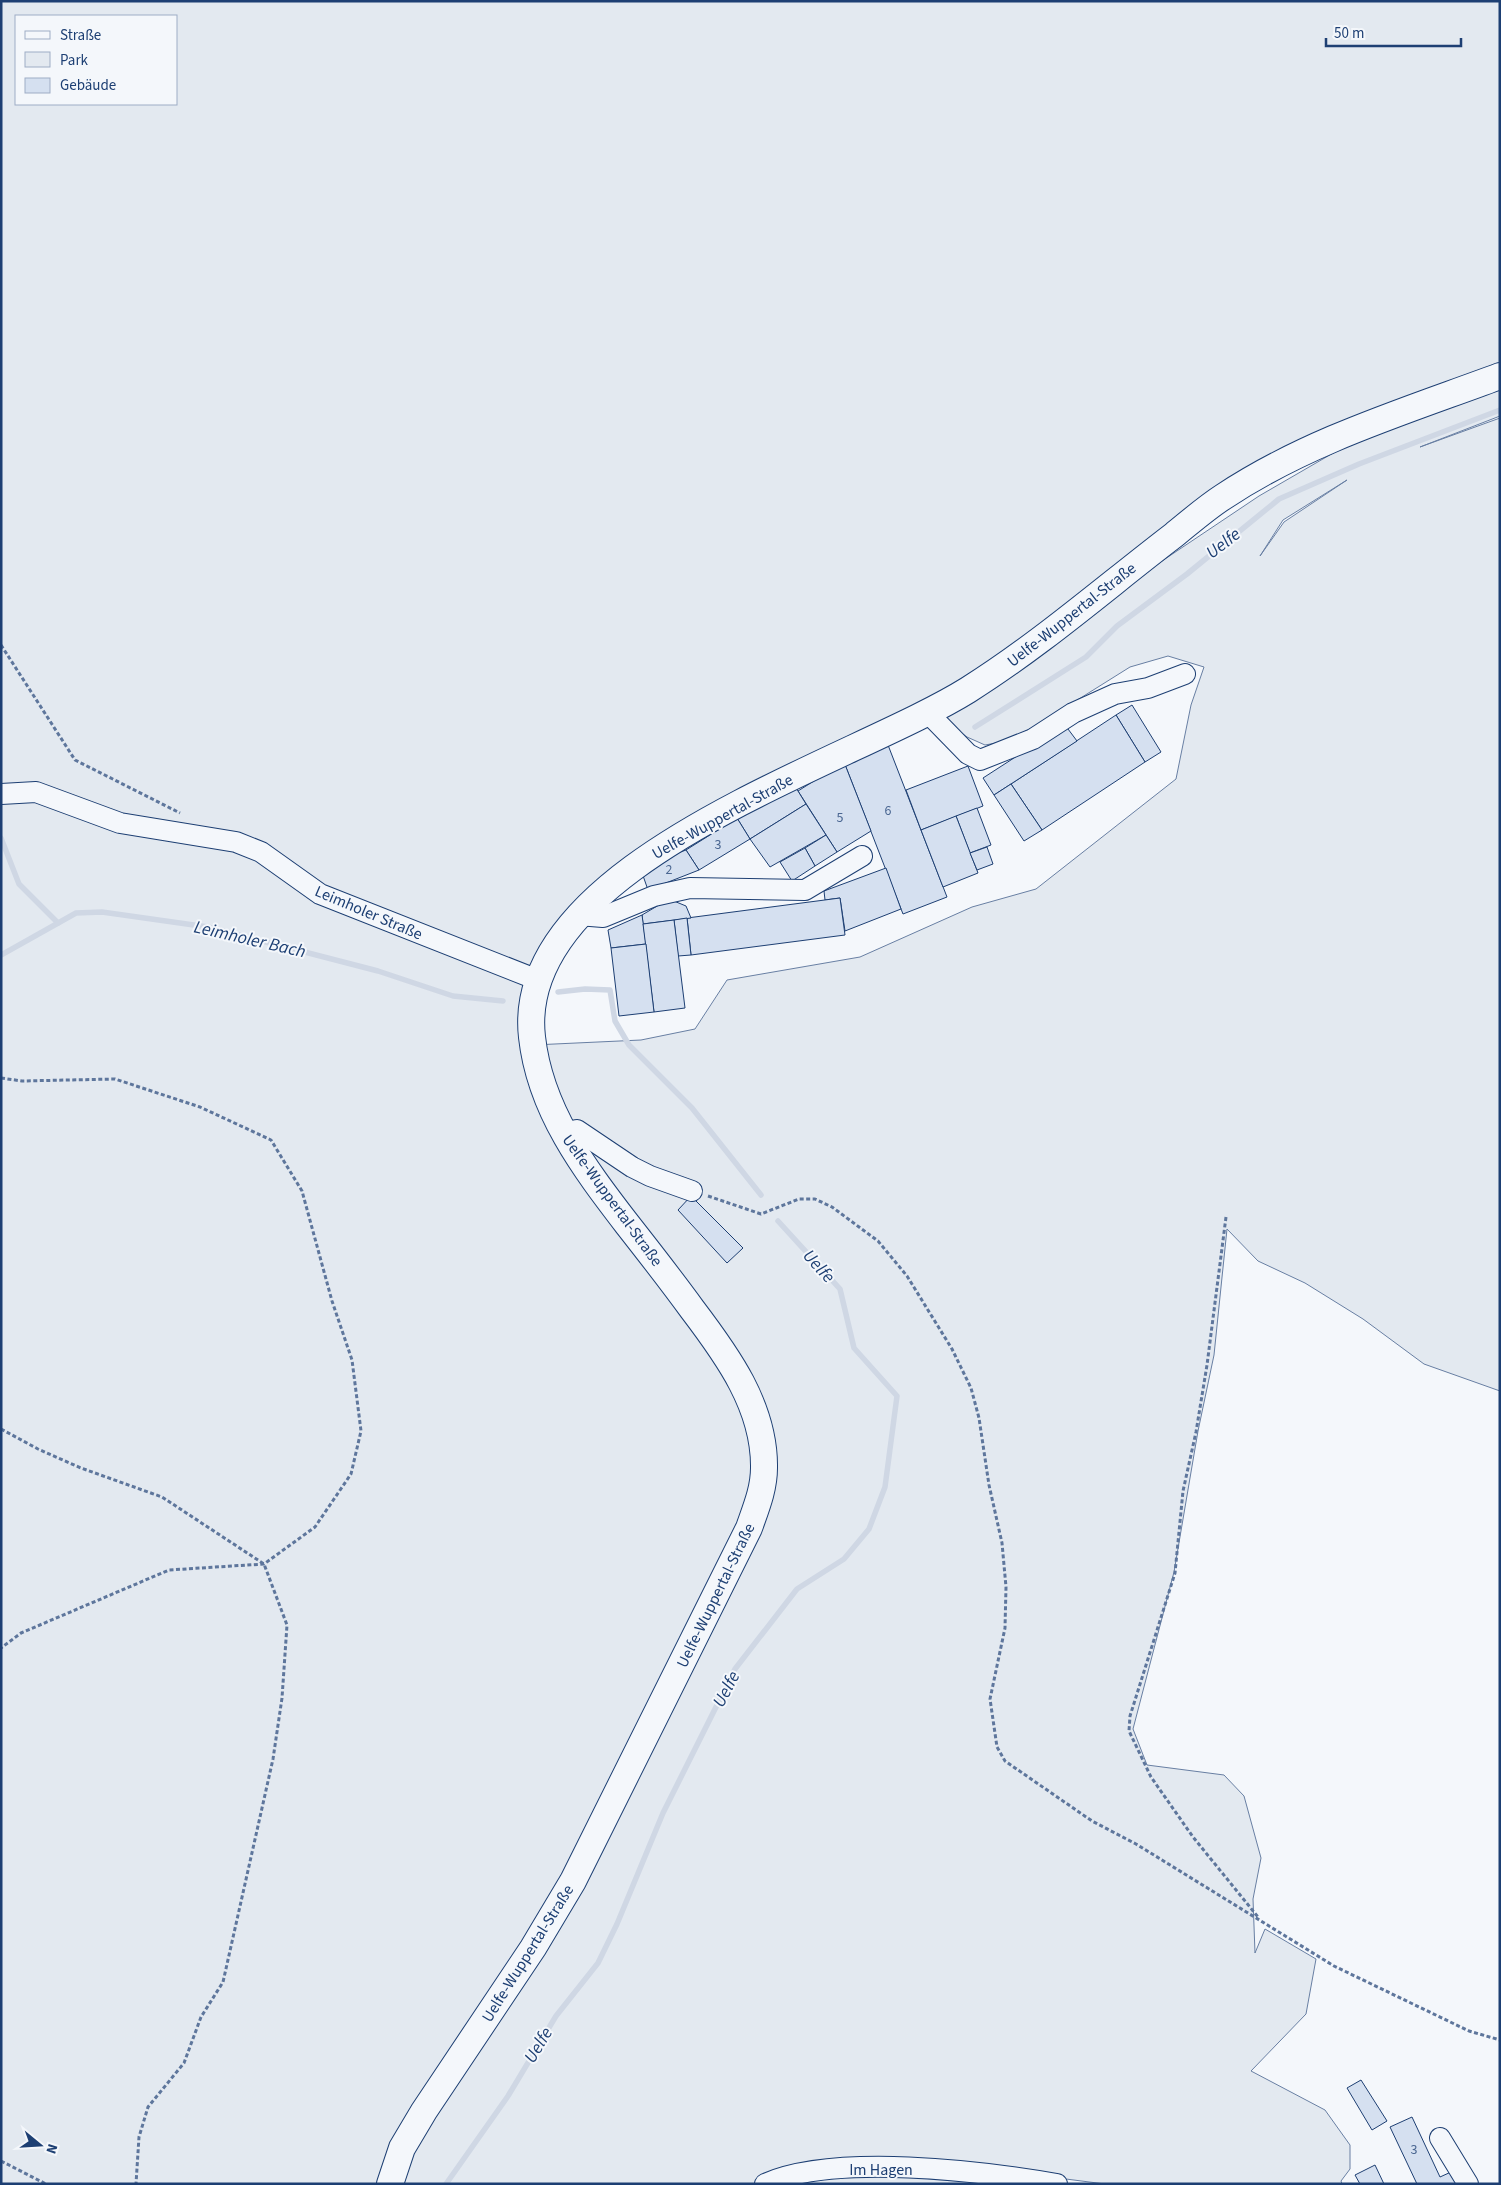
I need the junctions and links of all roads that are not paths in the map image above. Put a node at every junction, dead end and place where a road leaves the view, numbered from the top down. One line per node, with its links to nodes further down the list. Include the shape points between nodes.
1 (1500, 376): 3 (main road, Uelfe-Wuppertal-Straße, via 1324,443 1223,497 1002,668)
2 (1185, 674): 3 (street, via 1148,688 1115,694 1073,713 1033,739 980,760 968,754)
3 (928, 713): 6 (main road, Uelfe-Wuppertal-Straße, via 856,745 722,813 651,854 620,876)
4 (1, 794): 7 (street, Leimholer Straße, via 36,792 120,823 236,842 261,852 320,894)
5 (862, 856): 6 (street, via 805,890 690,888 654,896 603,917)
6 (578, 915): 7 (main road, Uelfe-Wuppertal-Straße, via 558,942)
7 (538, 980): 8 (main road, Uelfe-Wuppertal-Straße, via 532,1000 531,1032 535,1059)
8 (563, 1133): 9 (street, via 577,1130 650,1176); 11 (main road, Uelfe-Wuppertal-Straße, via 737,1372 759,1427 763,1455 762,1486 749,1528 573,1881 533,1948 424,2111 402,2148)
9 (692, 1191)
10 (1440, 2138): 14 (street)
11 (390, 2184)
12 (765, 2184): 13 (street, Im Hagen, via 813,2172 893,2167)
13 (1057, 2184)
14 (1468, 2184)

